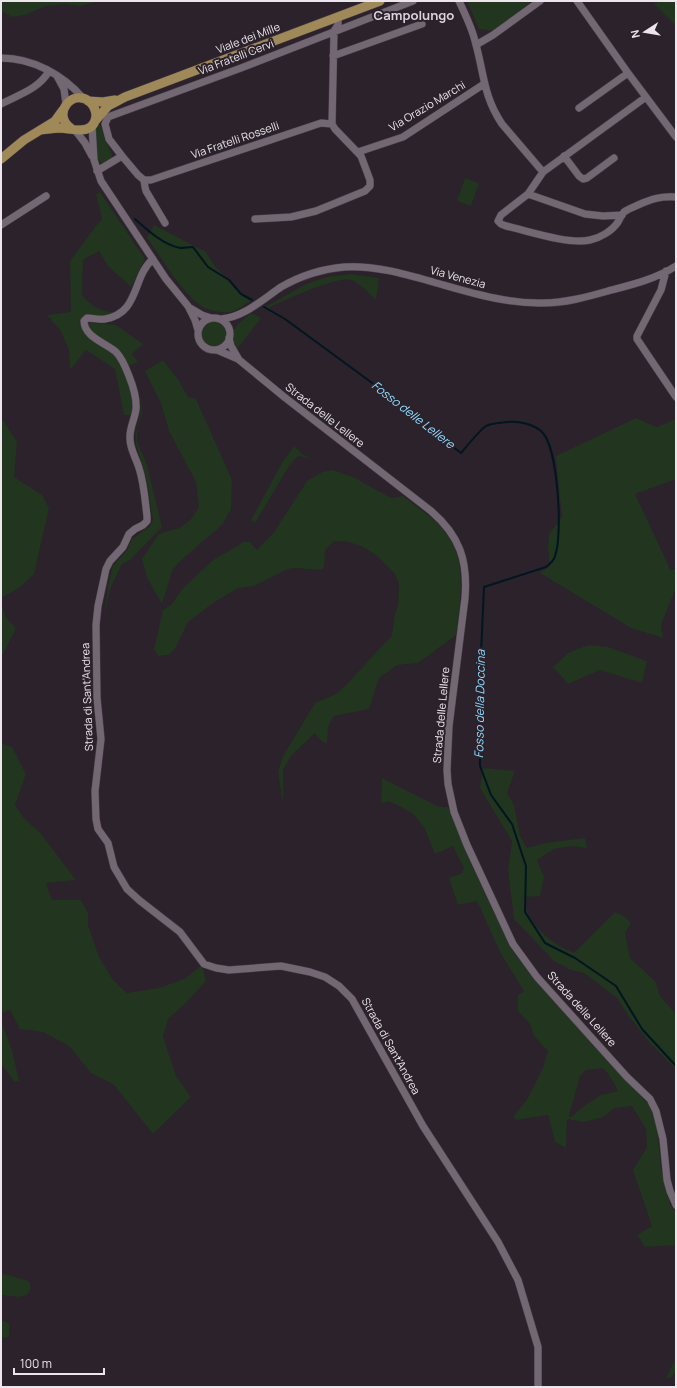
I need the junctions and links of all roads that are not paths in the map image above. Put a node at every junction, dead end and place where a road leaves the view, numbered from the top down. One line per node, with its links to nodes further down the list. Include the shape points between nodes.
1 (380, 1): 6 (main road, Viale dei Mille)
2 (413, 1): 9 (street, Via Fratelli Cervi)
3 (460, 1): 10 (street)
4 (540, 1): 10 (street)
5 (576, 1): 14 (street)
6 (338, 17): 7 (main road, Viale dei Mille); 9 (street, via 338,25)
7 (322, 23): 9 (street, via 324,27); 18 (main road, Viale dei Mille)
8 (422, 24): 11 (street)
9 (334, 31): 11 (street); 29 (street, Via Fratelli Cervi, via 108,117 105,124 108,137)
10 (476, 45): 16 (street)
11 (333, 56): 24 (street)
12 (1, 58): 13 (street, via 28,62)
13 (49, 71): 15 (street); 20 (street, via 38,84)
14 (628, 73): 17 (street); 22 (street)
15 (57, 76): 19 (street); 21 (street, via 64,89)
16 (484, 84): 28 (street, Via Orazio Marchi, via 402,137); 35 (street, via 501,122)
17 (646, 97): 27 (street); 30 (street)
18 (125, 98): 19 (main road, Viale dei Mille, via 103,102); 23 (main road, Viale dei Mille, via 108,106)
19 (85, 99): 21 (main road, via 74,99); 23 (main road, via 94,107 96,116)
20 (1, 104)
21 (65, 107): 25 (main road, via 55,121); 26 (main road, via 64,119 68,127)
22 (579, 108)
23 (93, 123): 26 (main road, via 84,130); 33 (street)
24 (332, 124): 28 (street); 36 (street, Via Fratelli Rosselli, via 322,123 151,180)
25 (41, 130): 26 (main road); 32 (main road)
26 (74, 130): 33 (street)
27 (676, 136)
28 (358, 152): 41 (street, via 370,180 368,189 316,211 291,217)
29 (122, 156): 34 (street); 36 (street, Via Fratelli Cervi)
30 (564, 156): 31 (street, via 583,179); 35 (street)
31 (614, 158)
32 (1, 159)
33 (94, 160): 34 (street)
34 (97, 171): 44 (street, via 105,188)
35 (543, 172): 37 (street)
36 (144, 180): 42 (street, Via Fratelli Cervi, via 145,190)
37 (528, 194): 40 (street, via 586,214); 40 (street, via 500,216 500,223 557,238 584,241 604,234 617,224)
38 (46, 196): 43 (street)
39 (676, 197): 40 (street, via 654,198)
40 (622, 215)
41 (255, 219)
42 (165, 223)
43 (1, 225)
44 (153, 259): 47 (street); 57 (street, Strada di Sant'Andrea, via 146,267 134,297 122,313 107,318 87,318 84,321 91,334 118,355 136,396 130,438 131,449 142,478 147,516 147,521 129,534 123,548 110,561 98,606 97,691 101,739 95,808 98,829 108,843 114,866 127,889 180,932 204,964 229,970 281,966 310,972 326,977 352,999 423,1126 498,1242 518,1280 538,1347)
45 (676, 266): 46 (street, Via Venezia)
46 (666, 271): 48 (street, Via Venezia, via 588,296 544,304 481,295 386,270 344,267 316,272 295,280); 55 (street, via 661,290 637,339)
47 (188, 306): 49 (street); 51 (street)
48 (242, 313): 50 (street, Via Venezia, via 232,318); 52 (street, Via Venezia)
49 (211, 318): 50 (street); 51 (street, via 202,322)
50 (221, 319): 52 (street, via 228,326)
51 (198, 330): 53 (street, via 202,345)
52 (229, 334): 53 (street, via 225,345); 54 (street, Strada delle Lellere, via 231,346)
53 (217, 350): 54 (street, Strada delle Lellere)
54 (238, 359): 56 (street, Strada delle Lellere, via 433,513 456,539 463,556 466,577 449,726 447,770 454,812 513,944 537,976 650,1100 656,1111 663,1139 667,1180)
55 (676, 397)
56 (676, 1205)
57 (538, 1387)

